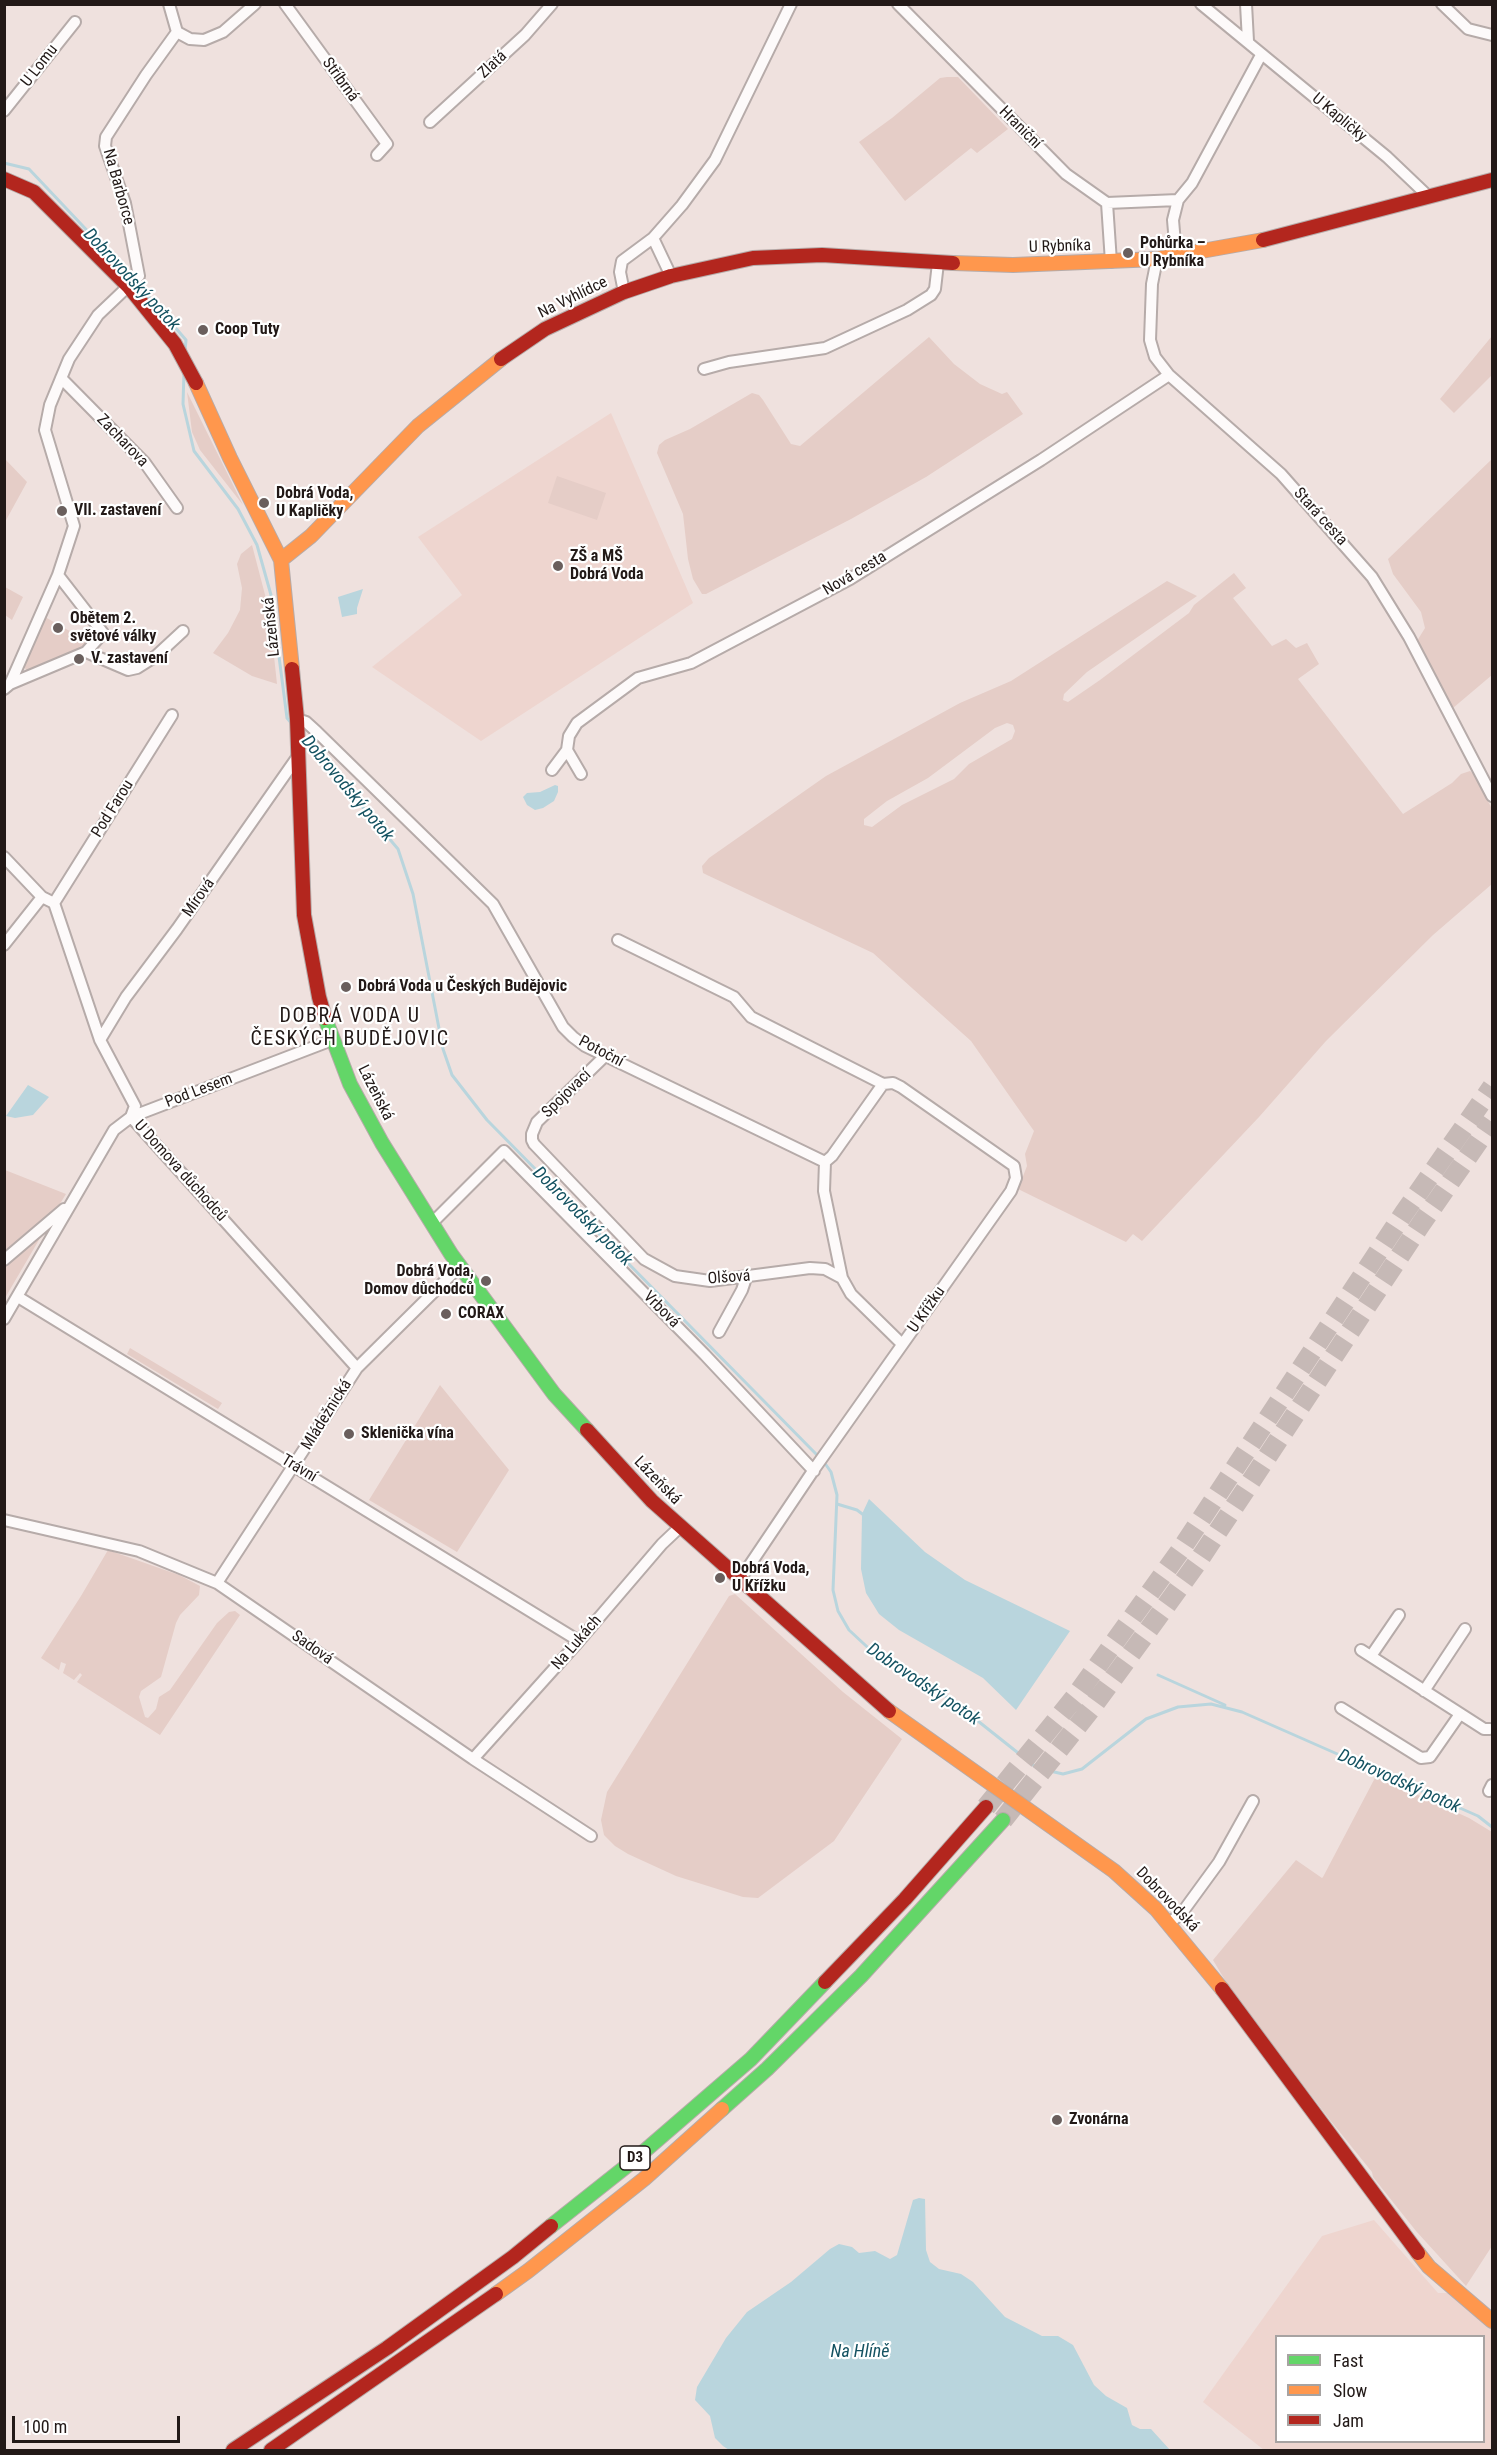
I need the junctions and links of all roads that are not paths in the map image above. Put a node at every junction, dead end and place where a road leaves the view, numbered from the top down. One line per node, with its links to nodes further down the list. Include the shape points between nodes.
1 (169, 4): 11 (street)
2 (255, 4): 11 (street, via 223,32 204,40 190,39)
3 (285, 4): 17 (street, Stříbrná, via 387,144)
4 (552, 4): 16 (street, Zlatá, via 525,35)
5 (791, 4): 23 (street, Na Vyhlídce, via 715,160)
6 (898, 4): 22 (street, Hraniční, via 1066,174)
7 (1202, 4): 13 (street, U Kapličky)
8 (1246, 4): 13 (street)
9 (1442, 4): 12 (street, via 1468,29)
10 (75, 22): 15 (street, U Lomu)
11 (177, 32): 29 (street, Na Barborce, via 109,129 105,143 125,203)
12 (1492, 35)
13 (1248, 41): 14 (street, U Kapličky)
14 (1260, 55): 20 (street, U Kapličky, via 1387,157); 21 (street, via 1192,183)
15 (4, 111)
16 (430, 122)
17 (377, 154)
18 (4, 179): 29 (main road, via 34,192)
19 (1492, 180): 20 (main road, U Rybníka)
20 (1430, 197): 24 (main road, U Rybníka, via 1268,239)
21 (1178, 200): 22 (street); 24 (street, via 1173,220)
22 (1107, 203): 26 (street)
23 (653, 238): 28 (street); 30 (street, Na Vyhlídce, via 622,261)
24 (1176, 255): 25 (main road, U Rybníka)
25 (1157, 259): 26 (main road, U Rybníka); 32 (street, Stará cesta, via 1150,340 1155,357)
26 (1111, 262): 27 (main road, U Rybníka)
27 (938, 263): 28 (main road, U Rybníka, via 822,255 753,258); 31 (street, via 932,295 825,348)
28 (671, 276): 30 (main road, U Rybníka)
29 (133, 282): 33 (street, via 98,315); 35 (main road, Lázeňská, via 192,373)
30 (624, 292): 35 (main road, Na Vyhlídce, via 545,329 509,352 418,426 311,536)
31 (704, 369)
32 (1168, 375): 42 (street, Nová cesta, via 850,579 691,663 638,678 577,723); 46 (street, Stará cesta, via 1281,474 1372,577 1409,637)
33 (61, 378): 34 (street, Zacharova, via 145,464); 36 (street, via 45,430 74,526)
34 (177, 508)
35 (281, 560): 41 (main road, Lázeňská)
36 (58, 575): 38 (street, via 102,633); 39 (street)
37 (183, 631): 38 (street, via 137,669 128,670)
38 (86, 652): 39 (street)
39 (7, 687)
40 (172, 715): 49 (street, Pod Farou)
41 (297, 719): 43 (main road, Lázeňská); 54 (street, Potoční, via 317,732 476,885 493,904 563,1027 585,1046)
42 (567, 750): 44 (street, Nová cesta); 45 (street)
43 (298, 756): 52 (street, Mírová, via 126,997); 53 (main road, Lázeňská, via 304,915 319,997)
44 (552, 770)
45 (581, 774)
46 (1492, 796)
47 (4, 857): 48 (street)
48 (42, 897): 49 (street); 51 (street)
49 (54, 903): 52 (street, U Domova důchodců)
50 (618, 940): 55 (street, U Křížku, via 734,997 751,1017)
51 (4, 945)
52 (100, 1040): 56 (street, U Domova důchodců, via 135,1106)
53 (332, 1040): 56 (street, Pod Lesem); 60 (main road, Lázeňská, via 382,1143)
54 (605, 1056): 57 (street, Spojovací, via 537,1122); 58 (street, Potoční)
55 (883, 1084): 58 (street); 68 (street, U Křížku, via 901,1087 1014,1166 1016,1178 1011,1191)
56 (131, 1117): 59 (street, Pod Lesem, via 114,1130); 69 (street, U Domova důchodců)
57 (532, 1134): 63 (street, Olšová, via 534,1144 644,1259 675,1276 710,1281)
58 (825, 1162): 64 (street, via 824,1191)
59 (71, 1203): 61 (street, Pod Lesem); 65 (street, Pod Lesem)
60 (432, 1223): 62 (main road, Lázeňská); 71 (street, Vrbová, via 504,1152)
61 (4, 1260)
62 (460, 1266): 69 (street, Mládežnická); 73 (main road, Lázeňská, via 554,1394)
63 (746, 1278): 64 (street, Olšová, via 810,1268 825,1269); 67 (street)
64 (842, 1278): 68 (street, via 851,1294)
65 (18, 1298): 66 (street, Pod Lesem); 70 (street, Trávní)
66 (4, 1319)
67 (719, 1332)
68 (902, 1344): 71 (street, U Křížku)
69 (357, 1368): 70 (street, Mládežnická)
70 (295, 1466): 75 (street, Mládežnická); 78 (street, Trávní)
71 (814, 1470): 74 (street, U Křížku)
72 (4, 1521): 75 (street, Sadová, via 139,1551)
73 (680, 1527): 74 (main road, Lázeňská); 78 (street, Na Lukách)
74 (739, 1581): 88 (main road, Dobrovodská, via 878,1703 1098,1858)
75 (217, 1583): 83 (street, Sadová)
76 (1399, 1615): 79 (street, via 1366,1653)
77 (1465, 1629): 79 (street)
78 (579, 1641): 83 (street, Na Lukách)
79 (1424, 1690): 81 (street)
80 (1341, 1708): 81 (street, via 1421,1758 1430,1756)
81 (1460, 1714): 82 (street)
82 (1492, 1730)
83 (472, 1758): 87 (street, Sadová)
84 (1253, 1801): 88 (street, via 1219,1862)
85 (986, 1806): 90 (main road, D3, via 898,1907 752,2059 633,2161 513,2257 387,2348)
86 (1003, 1820): 91 (main road, D3, via 852,1984 767,2068 644,2179 528,2271)
87 (591, 1836)
88 (1174, 1920): 89 (main road, Dobrovodská, via 1429,2267)
89 (1492, 2321)
90 (233, 2451)
91 (271, 2451)

